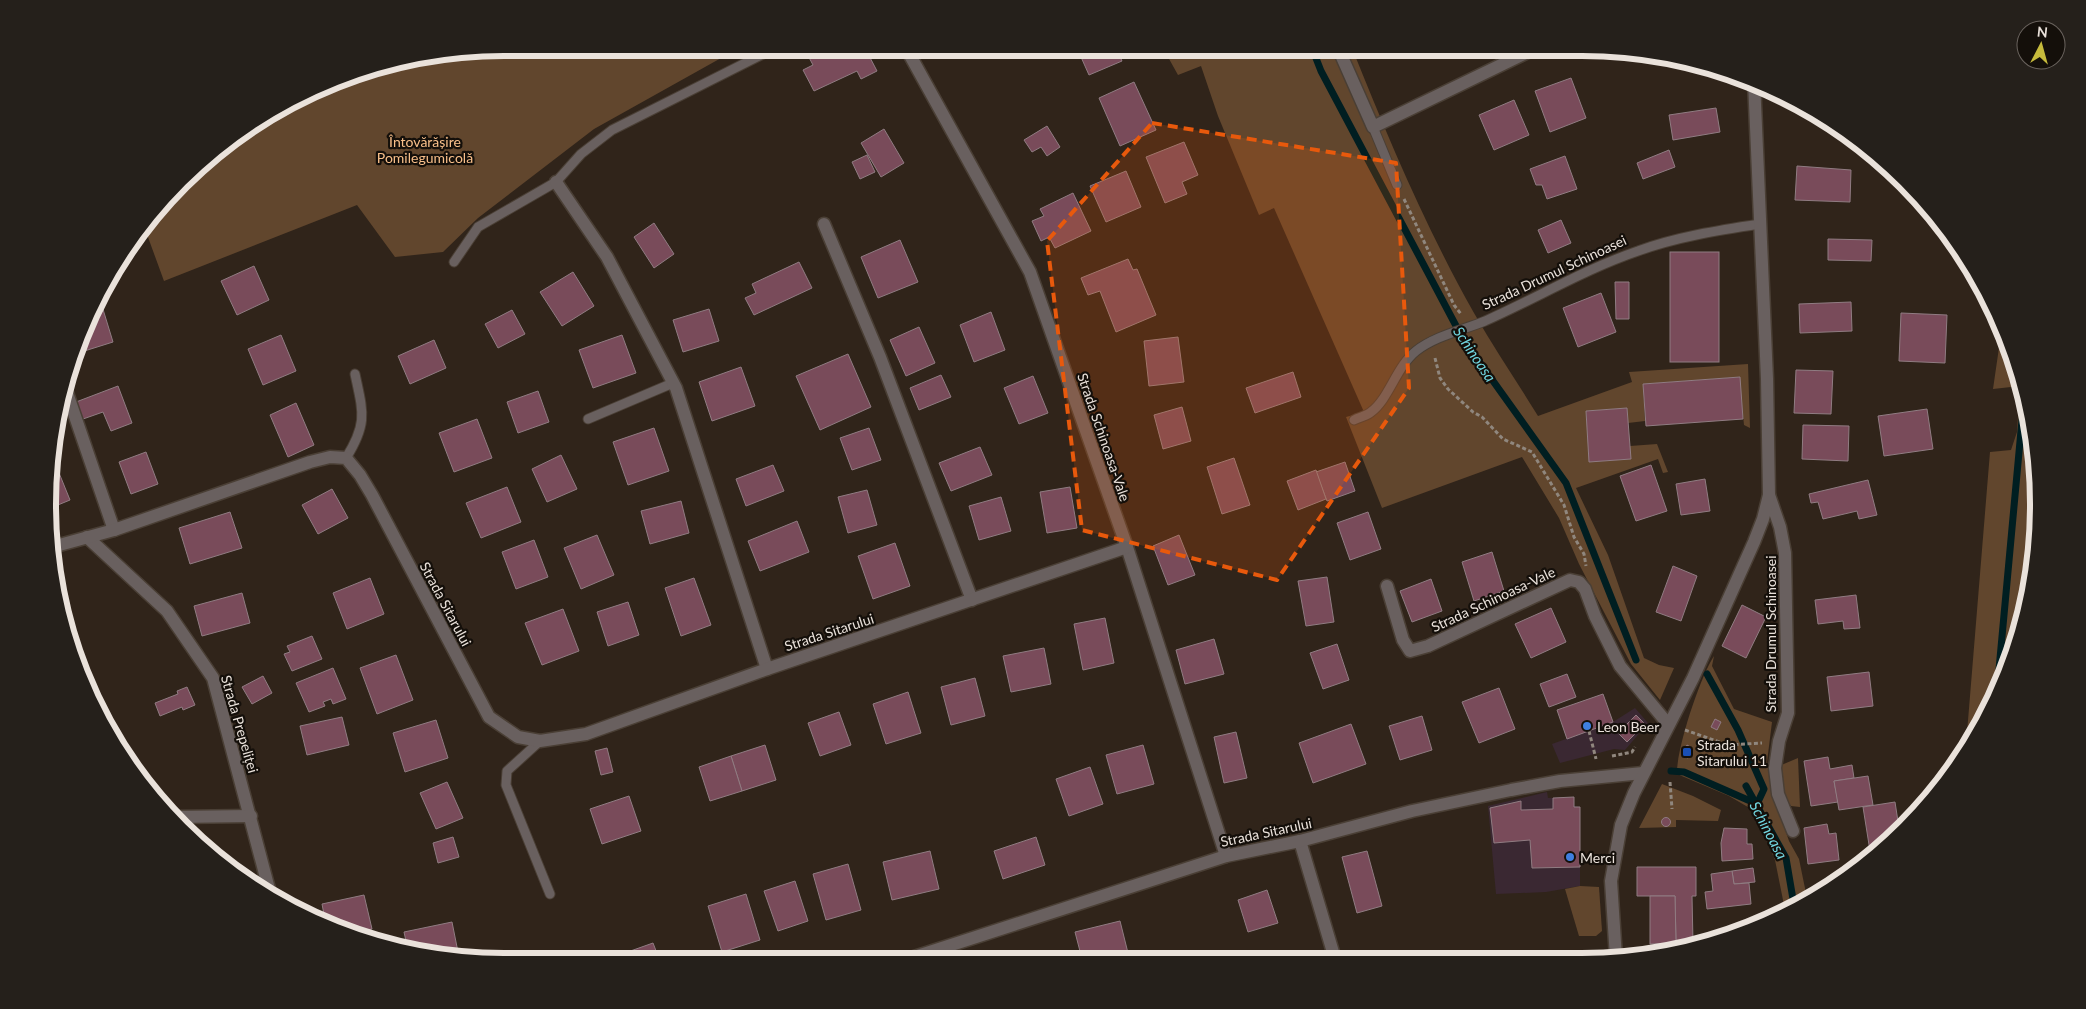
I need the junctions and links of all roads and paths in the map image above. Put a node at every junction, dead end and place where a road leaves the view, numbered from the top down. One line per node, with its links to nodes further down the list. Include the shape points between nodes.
1 (759, 56): 7 (lane, via 612,130 582,154)
2 (910, 56): 24 (street, Strada Schinoasa-Vale, via 1030,272)
3 (1342, 56): 6 (street)
4 (1519, 56): 6 (street)
5 (1754, 91): 10 (street, Strada Drumul Schinoasei)
6 (1373, 127): 8 (lane)
7 (556, 182): 11 (lane, via 478,227); 15 (street, via 607,257)
8 (1397, 185): 12 (path, via 1454,305)
9 (824, 224): 27 (street, via 883,366)
10 (1760, 224): 12 (lane, Strada Drumul Schinoasei, via 1639,250); 20 (street, Strada Drumul Schinoasei)
11 (454, 262)
12 (1469, 327): 13 (lane, Strada Drumul Schinoasei)
13 (1440, 338): 18 (lane, Strada Drumul Schinoasei, via 1416,351 1371,412); 25 (path, via 1435,360 1440,378 1448,389 1504,439 1532,452 1560,496 1587,564)
14 (355, 374): 19 (lane, via 363,414 356,440)
15 (673, 383): 17 (lane); 28 (street)
16 (69, 399): 21 (street)
17 (588, 419)
18 (1354, 420)
19 (346, 458): 21 (street, via 330,457 310,462); 31 (street, Strada Sitarului, via 372,495 489,717 518,737)
20 (1768, 496): 29 (street, Strada Drumul Schinoasei, via 1754,542 1693,678); 41 (street, Strada Drumul Schinoasei, via 1780,527 1785,553 1788,714 1775,768 1778,794)
21 (114, 530): 22 (street)
22 (86, 537): 23 (street); 39 (street, Strada Prepeliței, via 167,611 213,678)
23 (58, 544)
24 (1127, 547): 27 (street, Strada Sitarului); 43 (street, Strada Schinoasa-Vale)
25 (1580, 582): 26 (street, Strada Schinoasa-Vale, via 1570,580 1428,646 1410,651 1402,640); 29 (street, via 1620,666)
26 (1387, 586)
27 (972, 600): 28 (street, Strada Sitarului)
28 (766, 668): 31 (street, Strada Sitarului, via 586,734)
29 (1668, 724): 32 (path, via 1728,745); 35 (street, Strada Drumul Schinoasei)
30 (1589, 730): 34 (path)
31 (540, 741): 45 (lane, via 506,771 506,786)
32 (1754, 744)
33 (1637, 746): 34 (path, via 1632,752)
34 (1596, 760): 36 (path)
35 (1643, 773): 36 (street, Strada Sitarului); 46 (street, Strada Drumul Schinoasei, via 1621,825 1614,859 1611,881)
36 (1599, 777): 42 (street, Strada Sitarului, via 1560,781 1412,811)
37 (1670, 782): 38 (path)
38 (1672, 809)
39 (251, 816): 40 (street); 44 (street, Strada Prepeliței)
40 (184, 817)
41 (1793, 831)
42 (1300, 841): 43 (street, Strada Sitarului); 48 (street)
43 (1226, 856): 47 (street, Strada Sitarului)
44 (268, 885)
45 (550, 894)
46 (1616, 952)
47 (927, 953)
48 (1333, 953)

